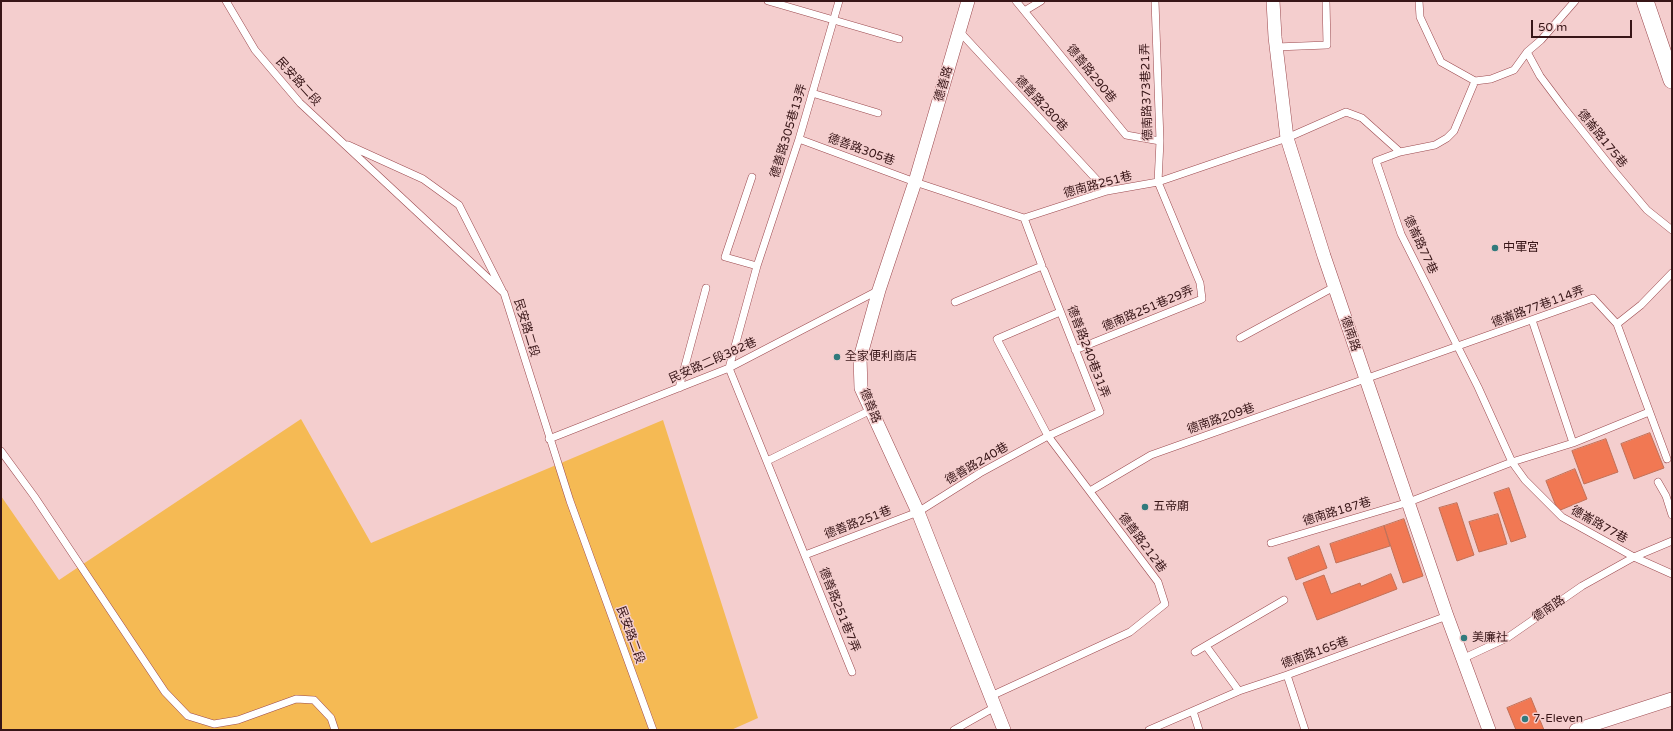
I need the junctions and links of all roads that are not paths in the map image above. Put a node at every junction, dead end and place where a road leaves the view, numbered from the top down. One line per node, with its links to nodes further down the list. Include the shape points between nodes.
1 (226, 1): 26 (lane, 民安路二段, via 255,50 300,104)
2 (768, 1): 14 (lane)
3 (839, 1): 14 (lane, 德善路305巷13弄)
4 (968, 1): 15 (street, 德善路)
5 (1016, 1): 13 (lane, 德善路290巷)
6 (1041, 1): 13 (lane)
7 (1155, 1): 25 (lane, 德南路373巷21弄)
8 (1273, 1): 17 (street, 德南路)
9 (1326, 1): 17 (lane, via 1327,45)
10 (1419, 1): 20 (lane, via 1420,17 1441,62)
11 (1575, 1): 18 (lane)
12 (1645, 1): 19 (street)
13 (1026, 10): 25 (lane, 德善路290巷, via 1126,135)
14 (833, 20): 16 (lane); 21 (lane, 德善路305巷13弄)
15 (959, 31): 29 (street, 德善路); 31 (lane, 德善路280巷)
16 (899, 40)
17 (1276, 47): 23 (street, 德南路)
18 (1527, 52): 20 (lane, via 1514,70 1491,79); 33 (lane, 德崙路175巷, via 1540,76 1615,172 1647,210)
19 (1672, 80)
20 (1475, 81): 27 (lane, 德崙路77巷, via 1454,130 1446,138 1435,145)
21 (812, 93): 22 (lane); 24 (lane, 德善路305巷13弄)
22 (878, 113)
23 (1287, 138): 27 (lane, 德南路251巷, via 1346,112 1362,118); 30 (lane, 德南路251巷); 37 (street, 德南路)
24 (799, 139): 29 (lane, 德善路305巷); 34 (lane, 德善路305巷13弄)
25 (1160, 141): 30 (lane, 德南路373巷21弄)
26 (342, 142): 40 (lane, 民安路二段); 40 (lane, via 423,179 459,205)
27 (1400, 152): 46 (lane, 德崙路77巷, via 1376,161 1401,234)
28 (752, 177): 34 (lane, via 725,257)
29 (915, 182): 32 (lane); 39 (street, 德善路)
30 (1158, 182): 31 (lane, 德南路251巷); 47 (lane, 德南路251巷29弄, via 1200,283 1202,299)
31 (1107, 191): 32 (lane, 德南路251巷)
32 (1024, 218): 41 (lane, via 1042,266)
33 (1672, 230)
34 (757, 266): 48 (lane, 德善路305巷13弄)
35 (1044, 270): 42 (lane, 德善路240巷31弄)
36 (1672, 273): 44 (lane, via 1641,305)
37 (1334, 287): 45 (lane); 49 (street, 德南路)
38 (706, 288): 50 (lane)
39 (880, 290): 48 (lane, 民安路二段382巷); 51 (street, 德善路, via 860,358 861,388)
40 (504, 293): 54 (lane, 民安路二段)
41 (955, 302)
42 (1060, 312): 47 (lane, 德善路240巷31弄); 53 (lane, 德善路212巷, via 997,339)
43 (1532, 320): 44 (lane, 德崙路77巷114弄, via 1593,298); 46 (lane, 德崙路77巷114弄); 55 (lane)
44 (1617, 324): 52 (lane, 德崙路77巷114弄)
45 (1240, 338)
46 (1458, 347): 49 (lane, 德崙路77巷114弄); 59 (lane, 德崙路77巷)
47 (1075, 350): 53 (lane, 德善路240巷31弄, via 1100,412)
48 (729, 368): 50 (lane, 民安路二段382巷); 58 (lane, 德善路251巷7弄)
49 (1366, 380): 61 (lane, 德南路209巷, via 1151,455); 62 (street, 德南路)
50 (679, 388): 54 (lane, 民安路二段382巷)
51 (871, 410): 58 (lane); 63 (street, 德善路)
52 (1649, 412): 55 (lane); 57 (lane, 德崙路77巷114弄)
53 (1048, 436): 61 (lane, 德善路212巷); 63 (lane, 德善路240巷, via 980,473)
54 (549, 439): 82 (lane, 民安路二段)
55 (1573, 443): 59 (lane)
56 (1, 451): 81 (lane, via 165,692 188,716 214,724 238,720 296,699 314,700 331,718)
57 (1667, 459)
58 (767, 461): 67 (lane, 德善路251巷7弄)
59 (1512, 462): 62 (lane, 德南路187巷); 68 (lane, 德崙路77巷, via 1525,480 1562,517)
60 (1658, 482): 64 (lane)
61 (1090, 491): 79 (lane, 德善路212巷, via 1158,582 1165,604 1130,632)
62 (1409, 502): 66 (lane, 德南路187巷); 71 (street, 德南路)
63 (918, 512): 67 (lane, 德善路251巷); 79 (street, 德善路)
64 (1672, 515)
65 (1672, 541): 68 (lane, 德南路)
66 (1271, 543)
67 (805, 555): 75 (lane, 德善路251巷7弄)
68 (1634, 557): 69 (lane, 德崙路77巷); 74 (lane, 德南路, via 1582,586 1507,638)
69 (1672, 574)
70 (1284, 600): 72 (lane)
71 (1446, 616): 74 (street, 德南路); 76 (lane, 德南路165巷)
72 (1206, 646): 73 (lane); 77 (lane)
73 (1195, 652)
74 (1462, 659): 88 (street, 德南路)
75 (852, 672)
76 (1287, 675): 77 (lane, 德南路165巷); 87 (lane)
77 (1239, 691): 80 (lane, 德南路165巷)
78 (1672, 699): 89 (street)
79 (993, 701): 83 (lane); 84 (street, 德善路)
80 (1193, 711): 85 (lane, 德南路165巷); 86 (lane)
81 (334, 730)
82 (652, 730)
83 (954, 730)
84 (1004, 730)
85 (1149, 730)
86 (1198, 730)
87 (1305, 730)
88 (1488, 730)
89 (1576, 730)

